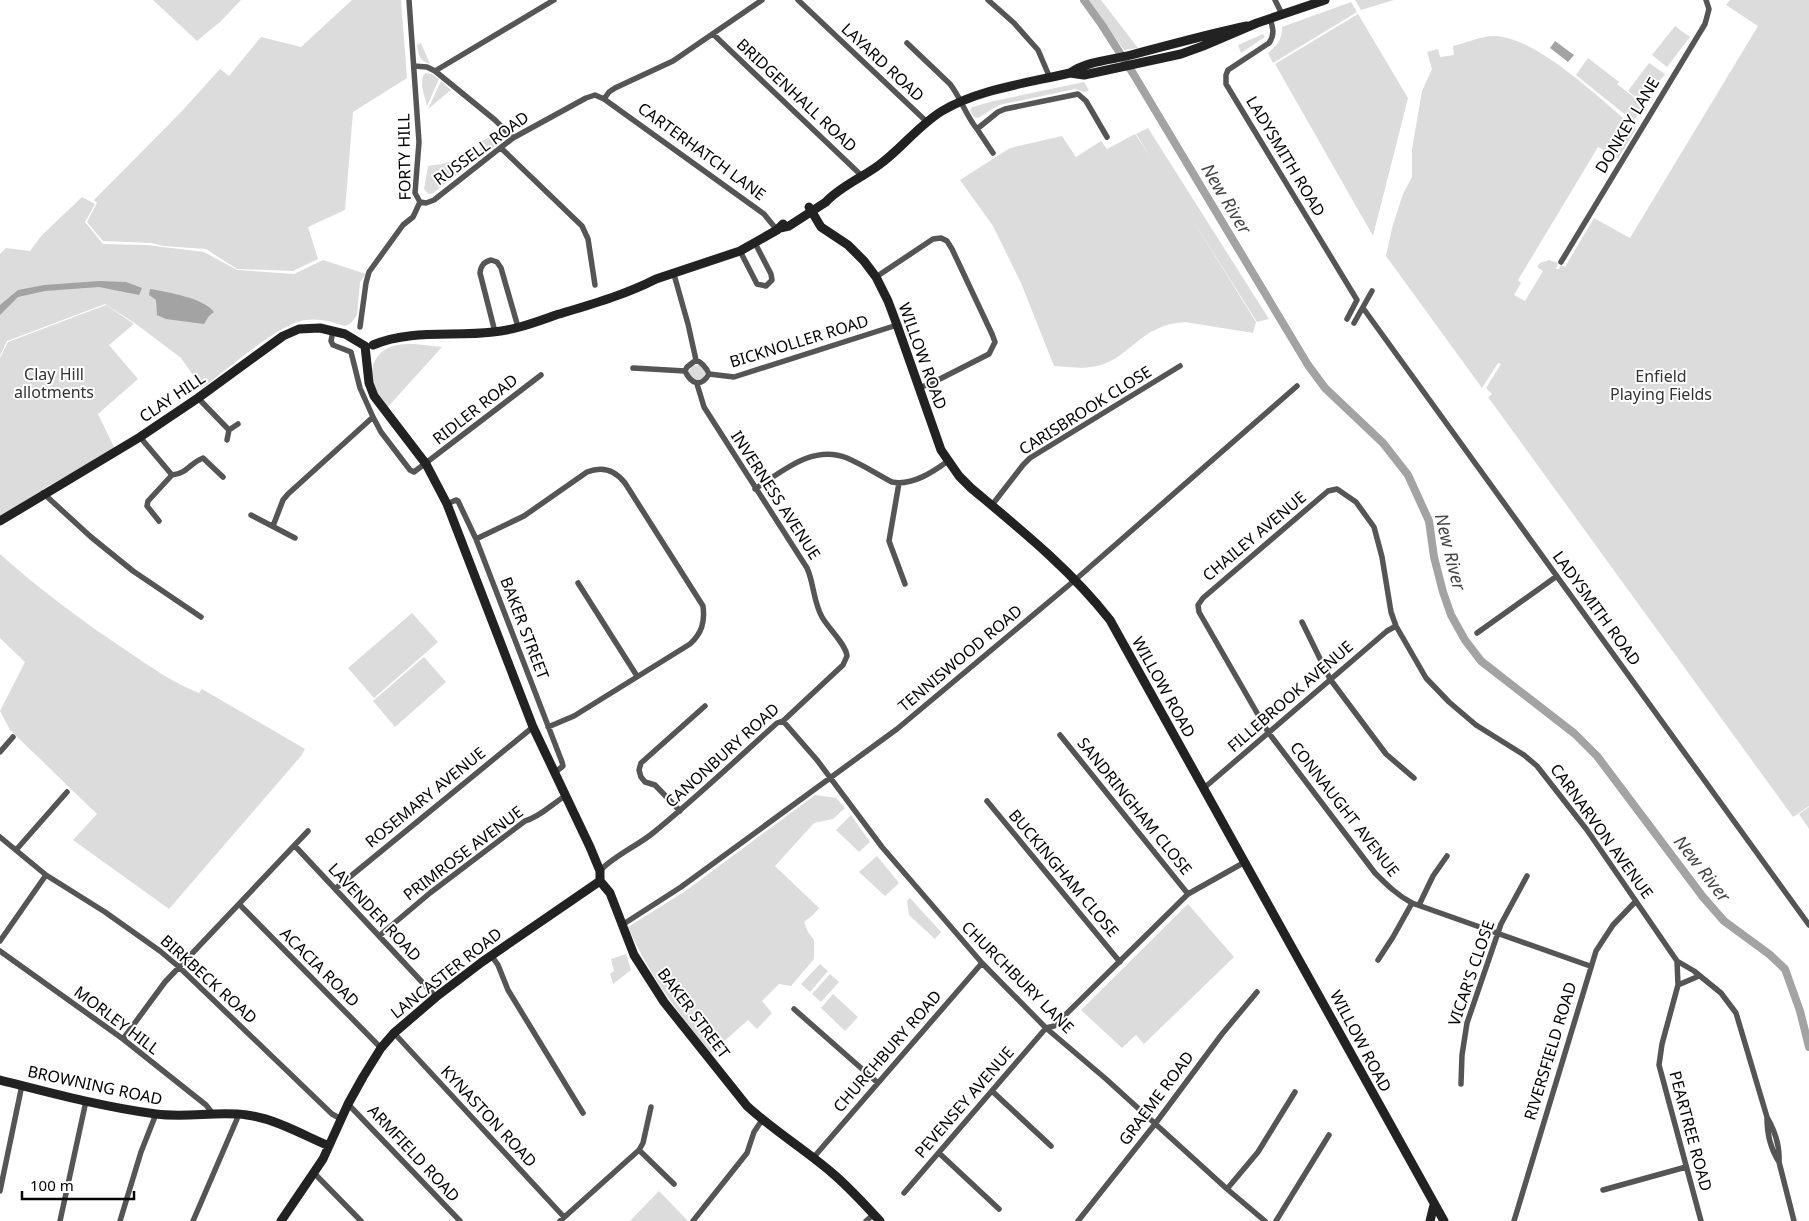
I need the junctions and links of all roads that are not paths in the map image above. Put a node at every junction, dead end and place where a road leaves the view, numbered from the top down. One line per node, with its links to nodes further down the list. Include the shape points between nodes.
1 (409, 0): 15 (street, FORTY HILL)
2 (554, 0): 16 (street)
3 (762, 0): 12 (street)
4 (798, 0): 20 (street, LAYARD ROAD)
5 (988, 0): 17 (street, via 1038,50)
6 (1275, 0): 9 (street)
7 (1325, 0): 9 (street)
8 (1706, 0): 32 (street, DONKEY LANE, via 1709,9 1704,24)
9 (1282, 14): 10 (street)
10 (1270, 18): 11 (street); 40 (street, LADYSMITH ROAD, via 1273,38 1228,70 1226,84 1357,300)
11 (1247, 26): 14 (street, via 1133,54); 14 (street, via 1180,54 1136,64)
12 (713, 34): 18 (street, via 674,61 615,88); 26 (street, BRIDGENHALL ROAD)
13 (907, 43): 19 (street, via 950,84)
14 (1113, 64): 17 (street, via 1082,65 1070,73)
15 (414, 66): 16 (street); 27 (street, FORTY HILL, via 419,142 415,193)
16 (435, 71): 23 (street)
17 (1050, 78): 19 (street, via 972,96)
18 (604, 99): 23 (street, RUSSELL ROAD, via 586,98); 29 (street, CARTERHATCH LANE, via 764,214)
19 (960, 102): 20 (street); 21 (street)
20 (927, 122): 26 (street, via 896,152)
21 (977, 129): 22 (street, via 1005,109 1078,94 1086,101); 25 (street)
22 (1106, 137)
23 (513, 138): 24 (street, RUSSELL ROAD)
24 (501, 148): 27 (street, RUSSELL ROAD, via 434,200); 37 (street, via 582,226 588,239)
25 (993, 153)
26 (863, 176): 28 (street, via 826,202)
27 (420, 202): 43 (street, FORTY HILL, via 413,217 402,225 370,272)
28 (810, 209): 29 (street, via 786,221); 34 (street, WILLOW ROAD, via 821,227 848,245)
29 (779, 229): 30 (street)
30 (755, 243): 31 (street); 31 (street, via 771,274 772,280 766,286 757,284)
31 (740, 251): 33 (street)
32 (1561, 262)
33 (704, 264): 35 (street); 36 (street)
34 (876, 277): 42 (street, WILLOW ROAD); 56 (street, via 933,239 941,238 952,249 992,334 995,342 989,354)
35 (675, 278): 36 (street, via 656,285); 48 (street)
36 (646, 284): 44 (street)
37 (595, 285)
38 (1372, 291): 39 (street)
39 (1363, 308): 41 (street); 79 (street, LADYSMITH ROAD)
40 (1347, 319)
41 (1354, 323)
42 (897, 325): 52 (street, BICKNOLLER ROAD, via 734,377); 56 (street, WILLOW ROAD)
43 (360, 327)
44 (518, 327): 46 (street); 46 (street, via 501,268 491,260 481,266 480,273)
45 (333, 331): 47 (street, CLAY HILL, via 345,334); 57 (street, CLAY HILL, via 299,329 282,336); 58 (street, via 333,345 351,352 360,388)
46 (495, 332): 47 (street, via 408,335)
47 (368, 348): 64 (street, BAKER STREET, via 366,363 374,396)
48 (696, 360): 51 (street); 52 (street)
49 (1180, 366): 72 (street, CARISBROOK CLOSE, via 1030,458)
50 (633, 368): 51 (street)
51 (685, 371): 54 (street, INVERNESS AVENUE)
52 (709, 374): 54 (street)
53 (540, 375): 64 (street, RIDLER ROAD)
54 (697, 384): 68 (street, INVERNESS AVENUE, via 704,407)
55 (1297, 386): 80 (street, TENNISWOOD ROAD)
56 (919, 388): 63 (street, WILLOW ROAD, via 936,437)
57 (198, 398): 60 (street); 61 (street, CLAY HILL)
58 (373, 417): 64 (street, via 412,472); 76 (street, via 288,494)
59 (238, 424): 60 (street)
60 (228, 430): 62 (street)
61 (140, 437): 65 (street); 70 (street, CLAY HILL)
62 (226, 440)
63 (948, 460): 67 (street, via 926,476); 72 (street, WILLOW ROAD, via 959,476)
64 (426, 464): 71 (street, BAKER STREET)
65 (172, 475): 66 (street, via 180,474 203,458); 75 (street, via 148,501 147,506)
66 (223, 477)
67 (899, 483): 68 (street, via 846,458 825,454 811,455 796,462); 82 (street, via 889,541)
68 (756, 489): 88 (street, INVERNESS AVENUE, via 807,568 822,617)
69 (1337, 490): 83 (street, CHAILEY AVENUE, via 1328,491 1203,598 1198,605); 86 (street, CARNARVON AVENUE, via 1356,502 1374,527)
70 (43, 493): 74 (street, CLAY HILL); 84 (street, via 91,538)
71 (447, 504): 78 (street, BAKER STREET, via 458,501); 93 (street, BAKER STREET)
72 (992, 505): 80 (street, WILLOW ROAD)
73 (251, 515): 76 (street)
74 (0, 521)
75 (159, 521)
76 (273, 526): 77 (street)
77 (296, 538)
78 (476, 539): 89 (street, via 524,516 587,472 601,469 620,477 703,606 705,617 694,640); 94 (street, BAKER STREET)
79 (1557, 576): 87 (street); 123 (street, LADYSMITH ROAD)
80 (1076, 580): 100 (street, TENNISWOOD ROAD, via 897,729); 102 (street, WILLOW ROAD, via 1110,620)
81 (578, 583): 89 (street)
82 (905, 584)
83 (1199, 612): 95 (street, CONNAUGHT AVENUE)
84 (202, 617)
85 (1302, 622): 90 (street)
86 (1396, 626): 90 (street, FILLEBROOK AVENUE); 119 (street, CARNARVON AVENUE, via 1426,678 1439,692 1476,725 1524,755 1542,771)
87 (1477, 633)
88 (844, 648): 92 (street, CANONBURY ROAD, via 847,656 843,665)
89 (637, 676): 94 (street, via 574,716)
90 (1330, 679): 95 (street, FILLEBROOK AVENUE); 101 (street, via 1386,754)
91 (705, 706): 106 (street, via 641,763 639,770 645,782 655,785)
92 (780, 722): 100 (street, CHURCHBURY LANE); 106 (street, CANONBURY ROAD)
93 (533, 727): 99 (street, BAKER STREET); 117 (street, ROSEMARY AVENUE)
94 (548, 727): 99 (street, BAKER STREET, via 563,766)
95 (1268, 732): 102 (street, FILLEBROOK AVENUE); 121 (street, CONNAUGHT AVENUE, via 1375,873 1390,890)
96 (1060, 735): 118 (street, SANDRINGHAM CLOSE)
97 (12, 737): 98 (street)
98 (0, 752)
99 (554, 773): 104 (street, BAKER STREET)
100 (830, 778): 122 (street, TENNISWOOD ROAD); 132 (street, CHURCHBURY LANE, via 882,847)
101 (1414, 778)
102 (1204, 788): 112 (street, WILLOW ROAD)
103 (67, 792): 110 (street)
104 (565, 796): 113 (street, BAKER STREET); 125 (street, PRIMROSE AVENUE, via 430,893)
105 (987, 801): 131 (street, BUCKINGHAM CLOSE)
106 (680, 812): 113 (street, CANONBURY ROAD)
107 (308, 831): 109 (street)
108 (0, 837): 110 (street, BIRKBECK ROAD)
109 (295, 846): 117 (street, LAVENDER ROAD); 120 (street)
110 (16, 850): 114 (street, BIRKBECK ROAD)
111 (1447, 856): 121 (street)
112 (1245, 862): 118 (street, PEVENSEY AVENUE); 173 (street, WILLOW ROAD)
113 (600, 871): 116 (street, BAKER STREET)
114 (46, 875): 126 (street); 134 (street, BIRKBECK ROAD, via 105,912)
115 (1526, 876): 124 (street, VICAR'S CLOSE)
116 (600, 882): 122 (street, BAKER STREET, via 610,893); 128 (street, LANCASTER ROAD)
117 (335, 889): 125 (street, LAVENDER ROAD)
118 (1188, 894): 131 (street, PEVENSEY AVENUE)
119 (1636, 901): 130 (street, CARNARVON AVENUE); 133 (street, RIVERSFIELD ROAD, via 1603,938)
120 (239, 904): 134 (street); 143 (street, ACACIA ROAD)
121 (1415, 904): 124 (street, CONNAUGHT AVENUE); 129 (street)
122 (622, 925): 158 (street, BAKER STREET, via 634,955 664,1002 747,1106)
123 (1809, 925)
124 (1497, 933): 133 (street, CONNAUGHT AVENUE); 146 (street, VICAR'S CLOSE, via 1467,1022)
125 (379, 936): 138 (street, LAVENDER ROAD)
126 (0, 942)
127 (0, 952): 142 (street, MORLEY HILL)
128 (491, 955): 138 (street, LANCASTER ROAD); 153 (street, via 508,990)
129 (1378, 960)
130 (1677, 961): 135 (street); 136 (street, PEARTREE ROAD)
131 (1120, 962): 140 (street, PEVENSEY AVENUE, via 1054,1026)
132 (982, 963): 140 (street, CHURCHBURY LANE); 145 (street, CHURCHBURY ROAD)
133 (1590, 966): 190 (street, RIVERSFIELD ROAD)
134 (179, 967): 142 (street); 157 (street, BIRKBECK ROAD, via 332,1114)
135 (1699, 976): 136 (street); 192 (street, via 1721,993 1736,1012)
136 (1678, 985): 166 (street, PEARTREE ROAD, via 1659,1065)
137 (1257, 992): 159 (street, GRAEME ROAD)
138 (436, 997): 141 (street, LANCASTER ROAD)
139 (794, 1009): 145 (street)
140 (1046, 1028): 148 (street, PEVENSEY AVENUE); 159 (street, CHURCHBURY LANE)
141 (394, 1033): 143 (street, LANCASTER ROAD); 176 (street, KYNASTON ROAD)
142 (123, 1039): 156 (street, MORLEY HILL, via 206,1105)
143 (382, 1048): 151 (street, LANCASTER ROAD)
144 (0, 1080): 147 (street, BROWNING ROAD)
145 (878, 1083): 165 (street, CHURCHBURY ROAD)
146 (1462, 1084)
147 (22, 1085): 150 (street, BROWNING ROAD); 171 (street)
148 (992, 1091): 162 (street); 164 (street, PEVENSEY AVENUE)
149 (1296, 1092): 169 (street, via 1258,1152)
150 (86, 1101): 154 (street, BROWNING ROAD); 177 (street)
151 (348, 1104): 157 (street, LANCASTER ROAD); 182 (street, ARMFIELD ROAD)
152 (651, 1107): 163 (street, via 643,1143)
153 (583, 1113)
154 (156, 1114): 156 (street, BROWNING ROAD); 178 (street)
155 (237, 1114): 156 (street, BROWNING ROAD); 161 (street, BROWNING ROAD, via 269,1121); 179 (street)
156 (214, 1115)
157 (341, 1119): 161 (street, LANCASTER ROAD)
158 (762, 1120): 165 (street, BAKER STREET); 183 (street, via 747,1153)
159 (1155, 1124): 169 (street, CHURCHBURY LANE); 185 (street, GRAEME ROAD)
160 (1330, 1135): 187 (street)
161 (329, 1146): 167 (street, LANCASTER ROAD)
162 (1051, 1146)
163 (638, 1150): 168 (street); 176 (street)
164 (939, 1153): 172 (street, PEVENSEY AVENUE); 174 (street)
165 (813, 1158): 175 (street, BAKER STREET, via 848,1187)
166 (1686, 1167): 170 (street); 191 (street, PEARTREE ROAD)
167 (314, 1173): 180 (street, LANCASTER ROAD); 181 (street)
168 (674, 1184)
169 (1227, 1189): 186 (street, CHURCHBURY LANE)
170 (1603, 1190)
171 (0, 1191)
172 (904, 1193)
173 (1434, 1205): 188 (street); 189 (street, WILLOW ROAD)
174 (999, 1209)
175 (877, 1218): 184 (street)
176 (562, 1219)
177 (60, 1221)
178 (120, 1221)
179 (193, 1221)
180 (281, 1221)
181 (361, 1221)
182 (460, 1221)
183 (693, 1221)
184 (866, 1221)
185 (1078, 1221)
186 (1265, 1221)
187 (1276, 1221)
188 (1430, 1221)
189 (1444, 1221)
190 (1514, 1221)
191 (1701, 1221)
192 (1794, 1221)

